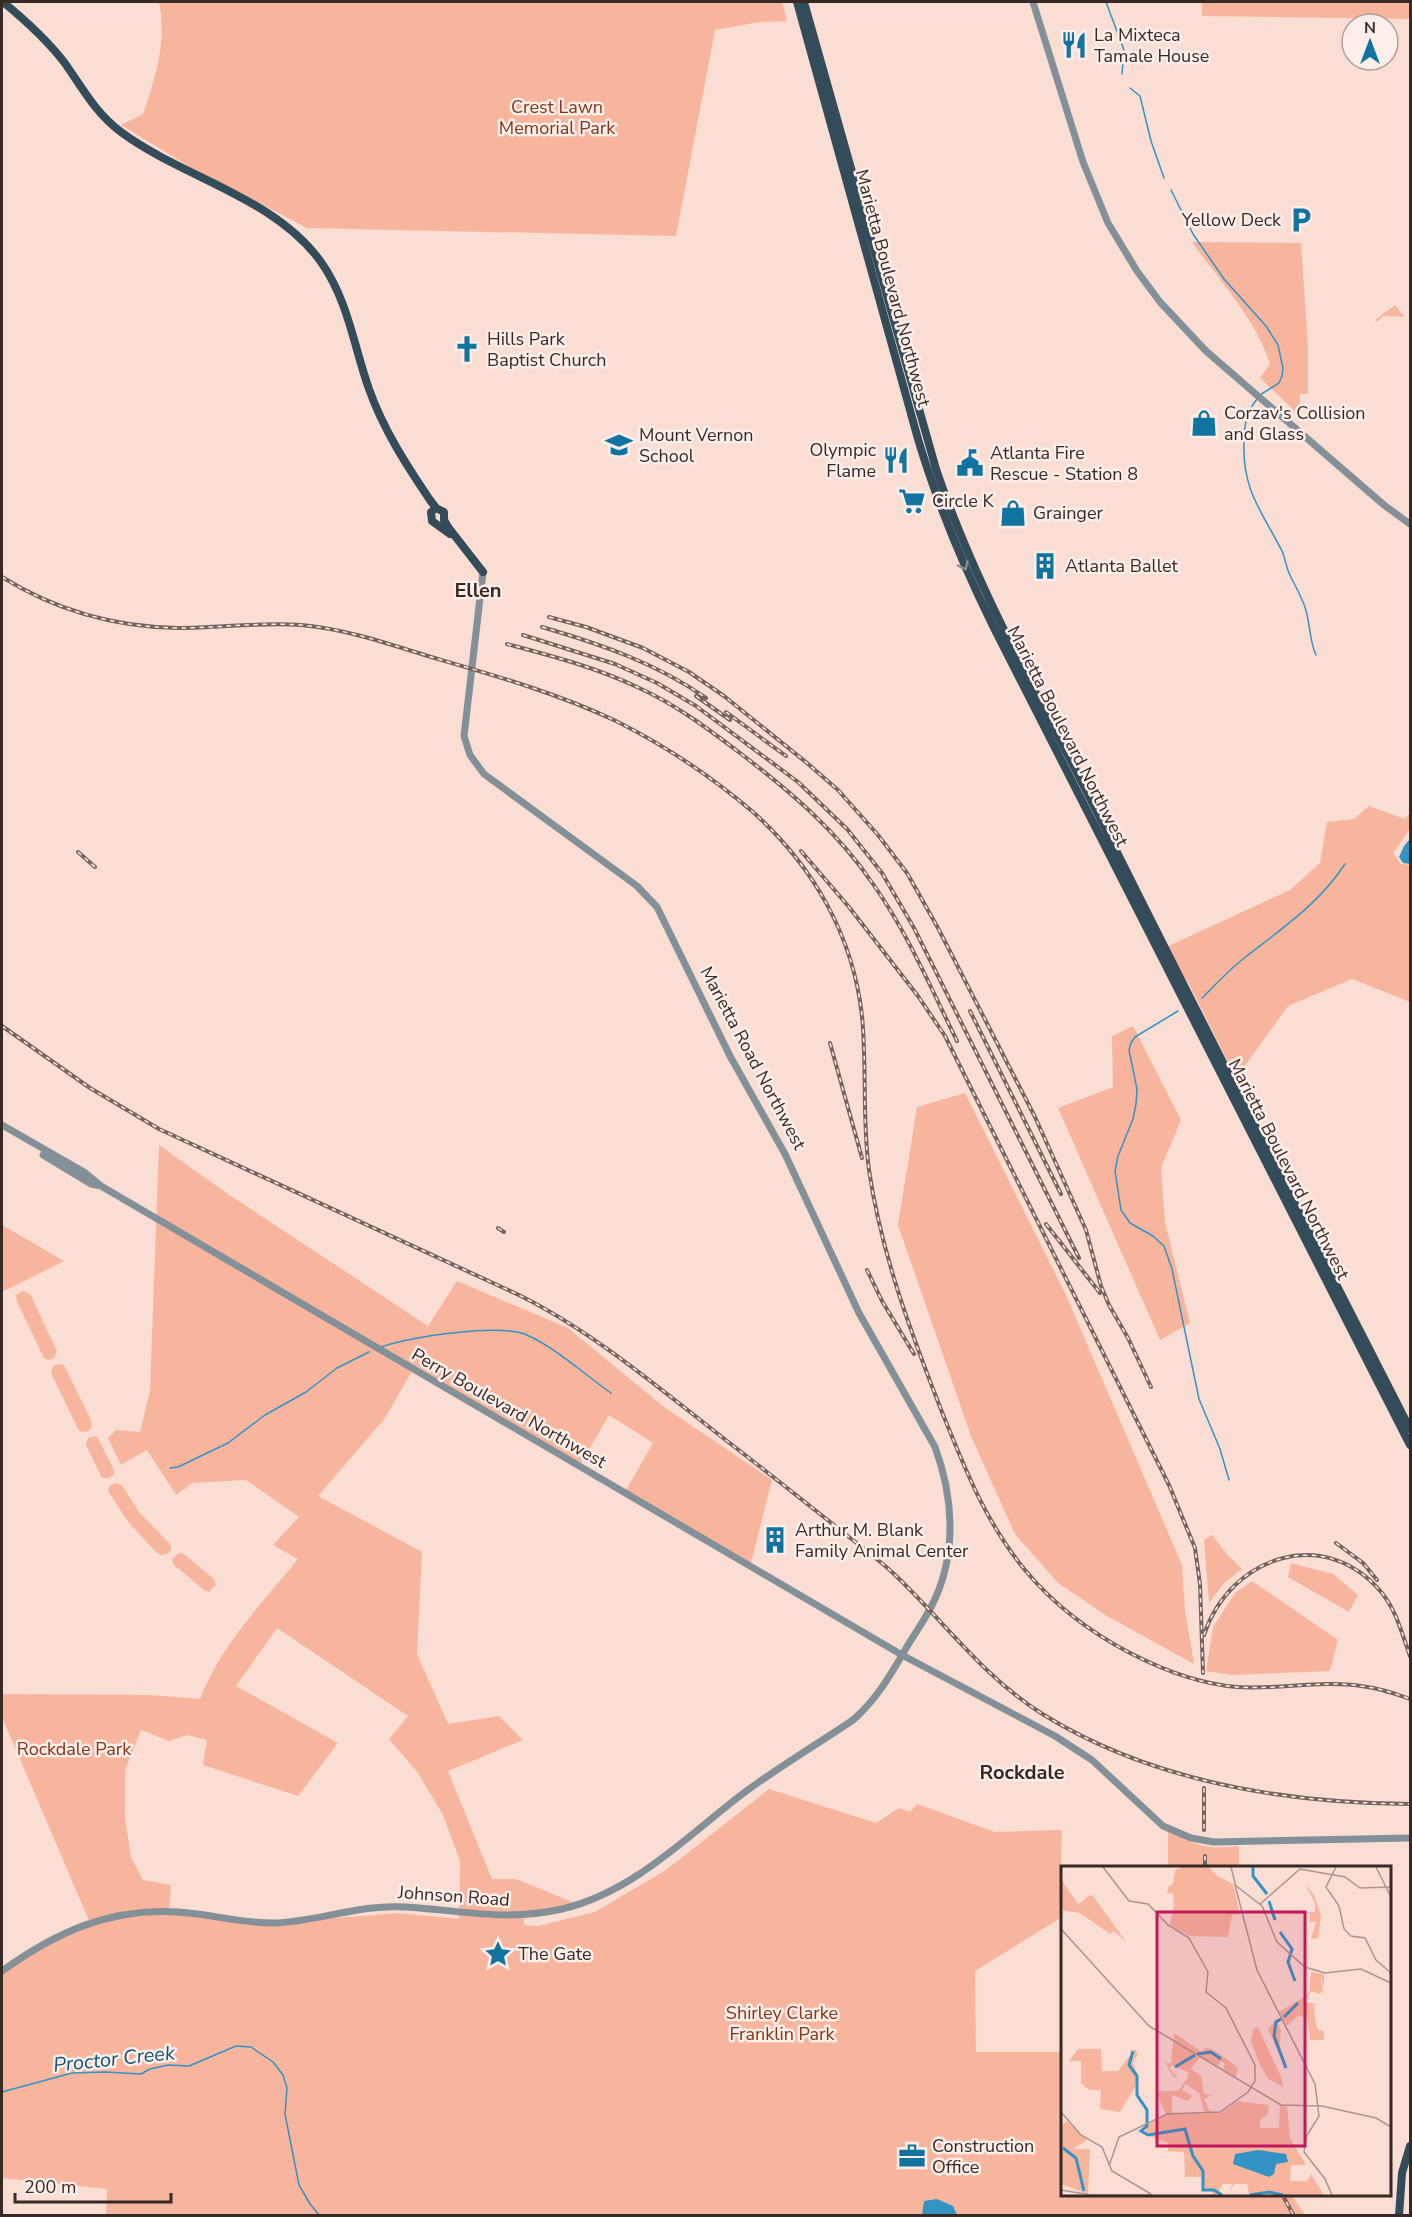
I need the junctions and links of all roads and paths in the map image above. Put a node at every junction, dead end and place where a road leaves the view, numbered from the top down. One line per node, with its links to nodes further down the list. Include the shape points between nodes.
1 (3, 2): 6 (main road, Marietta Road Northwest, via 48,43 109,123 282,223 310,248 339,292 381,417 434,509 444,512 440,521)
2 (797, 2): 11 (main road, Marietta Boulevard Northwest, one-way to 11, via 918,439 954,544)
3 (804, 2): 10 (main road, via 933,460 959,534)
4 (1033, 2): 5 (street, via 1100,206 1137,271 1206,351)
5 (1410, 524)
6 (483, 574): 12 (street, Marietta Road Northwest, via 464,735 473,762 638,886 657,908 730,1056 785,1154 859,1313 942,1466 950,1513 949,1549 934,1599)
7 (2, 1125): 9 (street, Perry Boulevard Northwest, via 84,1172)
8 (2, 1130): 9 (street, Perry Boulevard Northwest, via 91,1184)
9 (101, 1186): 12 (street, Perry Boulevard Northwest)
10 (1410, 1430)
11 (1410, 1445)
12 (902, 1655): 13 (street, Perry Boulevard Northwest, via 1056,1736 1092,1760 1163,1826 1191,1838 1214,1842); 14 (street, Johnson Road, via 876,1696 853,1720 759,1782 651,1867 596,1898 530,1915 500,1916 398,1906 273,1923 178,1912 131,1914 65,1932)
13 (1410, 1838)
14 (2, 1971)
15 (1410, 2146): 16 (main road, via 1402,2173)
16 (1399, 2216)

